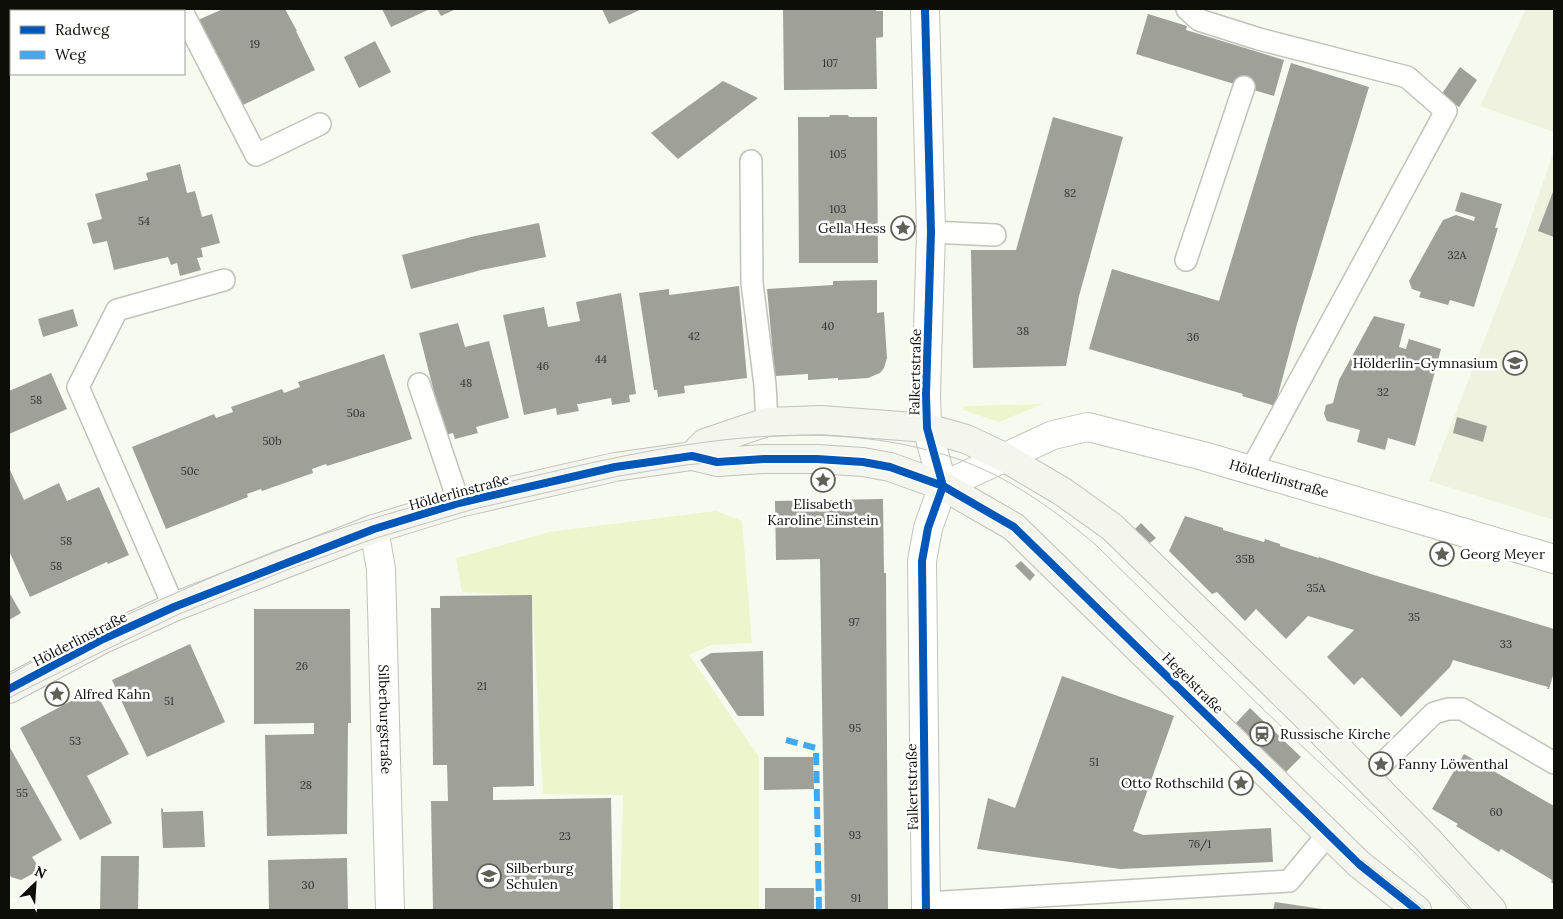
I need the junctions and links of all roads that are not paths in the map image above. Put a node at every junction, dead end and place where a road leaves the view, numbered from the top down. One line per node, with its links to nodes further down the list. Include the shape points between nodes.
1 (925, 9): 7 (street, Falkertstraße)
2 (1187, 9): 16 (lane, via 1199,20 1257,45 1407,77 1446,111)
3 (185, 17): 5 (lane, via 256,155)
4 (1244, 87): 9 (lane)
5 (320, 124)
6 (751, 161): 12 (lane, via 752,283 765,385)
7 (931, 232): 8 (lane); 13 (street, Falkertstraße)
8 (995, 236)
9 (1186, 260)
10 (224, 280): 21 (lane, via 117,310 78,388)
11 (419, 384): 18 (lane)
12 (766, 422): 13 (street, via 821,420); 14 (street, via 704,443)
13 (927, 428): 15 (street, via 966,439); 17 (street, Falkertstraße)
14 (692, 456): 17 (street, Hölderlinstraße, via 717,462 817,458 863,462 890,467); 18 (street, Hölderlinstraße, via 615,467)
15 (1004, 457): 16 (street, Hölderlinstraße, via 1053,434 1088,427); 17 (street, Hölderlinstraße); 24 (street, via 1064,492 1112,527)
16 (1251, 470): 20 (street, Hölderlinstraße)
17 (943, 486): 25 (street, Hegelstraße, via 1014,527); 26 (street, Falkertstraße, via 928,528 922,560)
18 (459, 503): 19 (street, Hölderlinstraße)
19 (374, 529): 21 (street, Hölderlinstraße); 27 (street, Silberburgstraße, via 381,569)
20 (1554, 559)
21 (174, 606): 22 (street, Hölderlinstraße)
22 (9, 689)
23 (1554, 763): 24 (lane, via 1462,709 1448,709 1434,713)
24 (1368, 778): 29 (street)
25 (1330, 834): 26 (lane, via 1289,881); 28 (street, Hegelstraße, via 1360,864)
26 (926, 907)
27 (390, 910)
28 (1416, 910)
29 (1492, 910)

